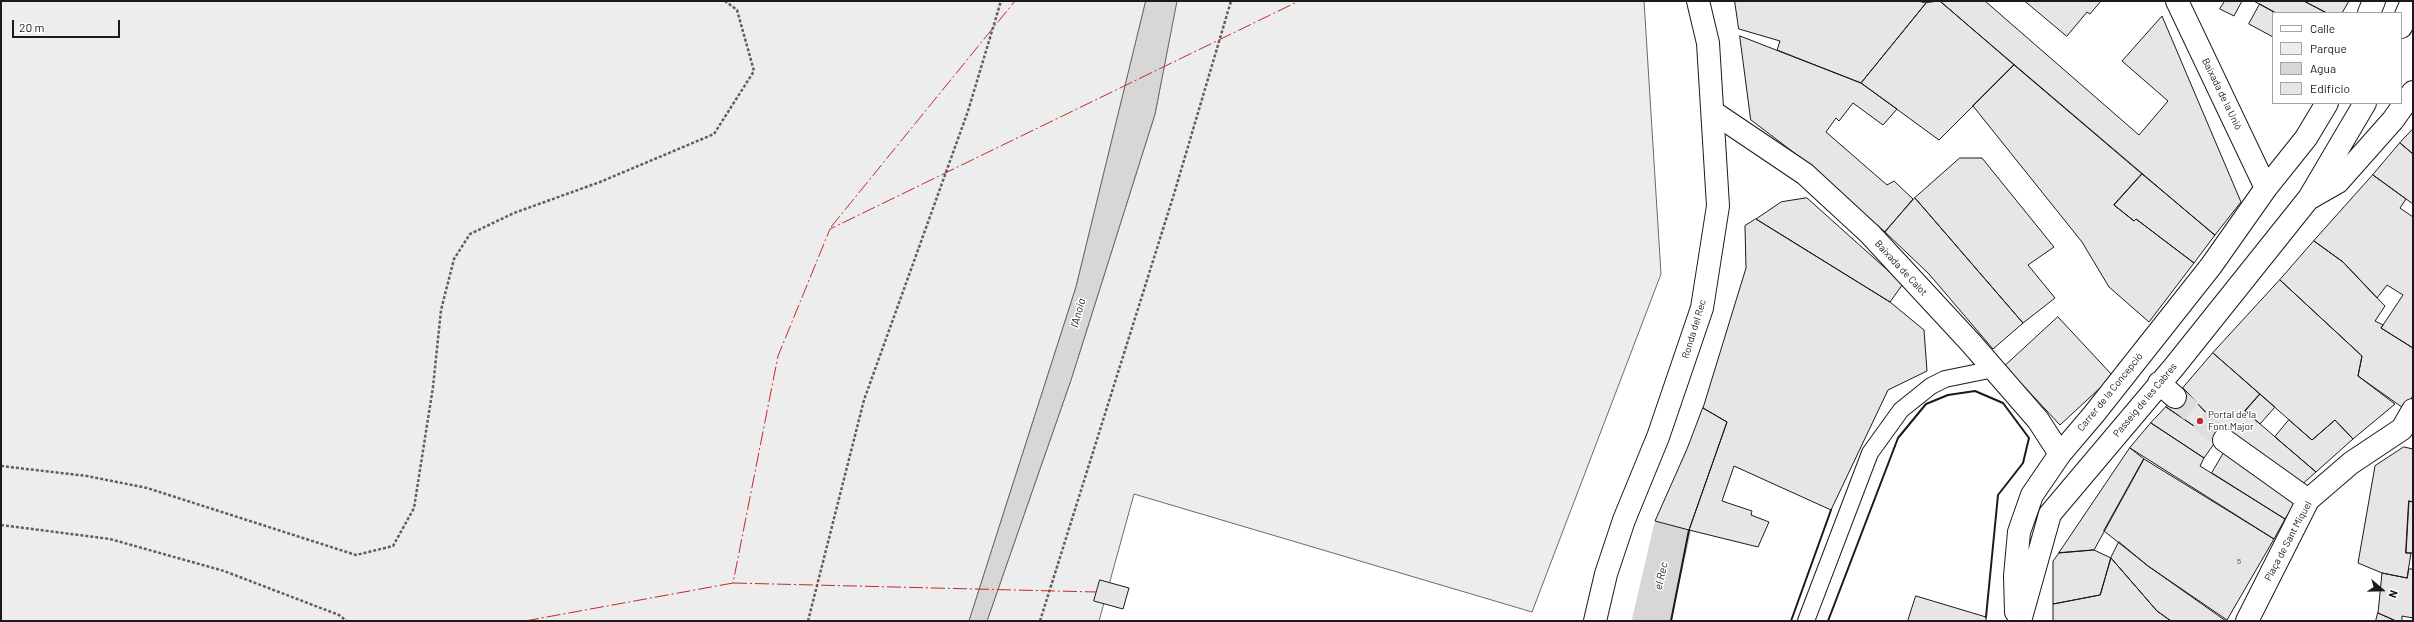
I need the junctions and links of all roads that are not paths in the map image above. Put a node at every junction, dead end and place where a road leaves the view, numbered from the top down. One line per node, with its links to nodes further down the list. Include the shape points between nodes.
1 (1698, 1): 10 (street, Ronda del Rec, via 1708,43)
2 (2177, 1): 11 (street, Baixada de la Unió)
3 (2374, 1): 5 (street)
4 (2412, 1): 6 (street)
5 (2369, 12)
6 (2402, 25)
7 (2413, 92): 12 (street, Passeig de les Cabres, via 2393,120 2338,182)
8 (2326, 104): 11 (street, Carrer de la Concepció, via 2306,138)
9 (2364, 104): 12 (street, Passeig de les Cabres)
10 (1713, 112): 13 (street, Baixada de Calot, via 1805,174 1870,234); 19 (street, Ronda del Rec, via 1718,206 1702,308 1658,437 1624,520 1606,574)
11 (2266, 188): 17 (street, Carrer de la Concepció, via 2206,272)
12 (2308, 198): 22 (street, Passeig de les Cabres, via 2167,390 2050,514)
13 (1994, 369): 17 (street, Baixada de Calot, via 2038,420); 20 (lane, via 1945,379 1931,386 1901,410 1870,453)
14 (2413, 410): 15 (street)
15 (2407, 432): 18 (street, Plaça de Sant Miquel, via 2351,462)
16 (2224, 440): 18 (street)
17 (2060, 454): 21 (street, Carrer de la Concepció, via 2032,495 2019,532 2015,576)
18 (2303, 496): 23 (street, Plaça de Sant Miquel)
19 (1595, 621)
20 (1806, 621)
21 (2016, 621)
22 (2020, 621)
23 (2246, 621)

